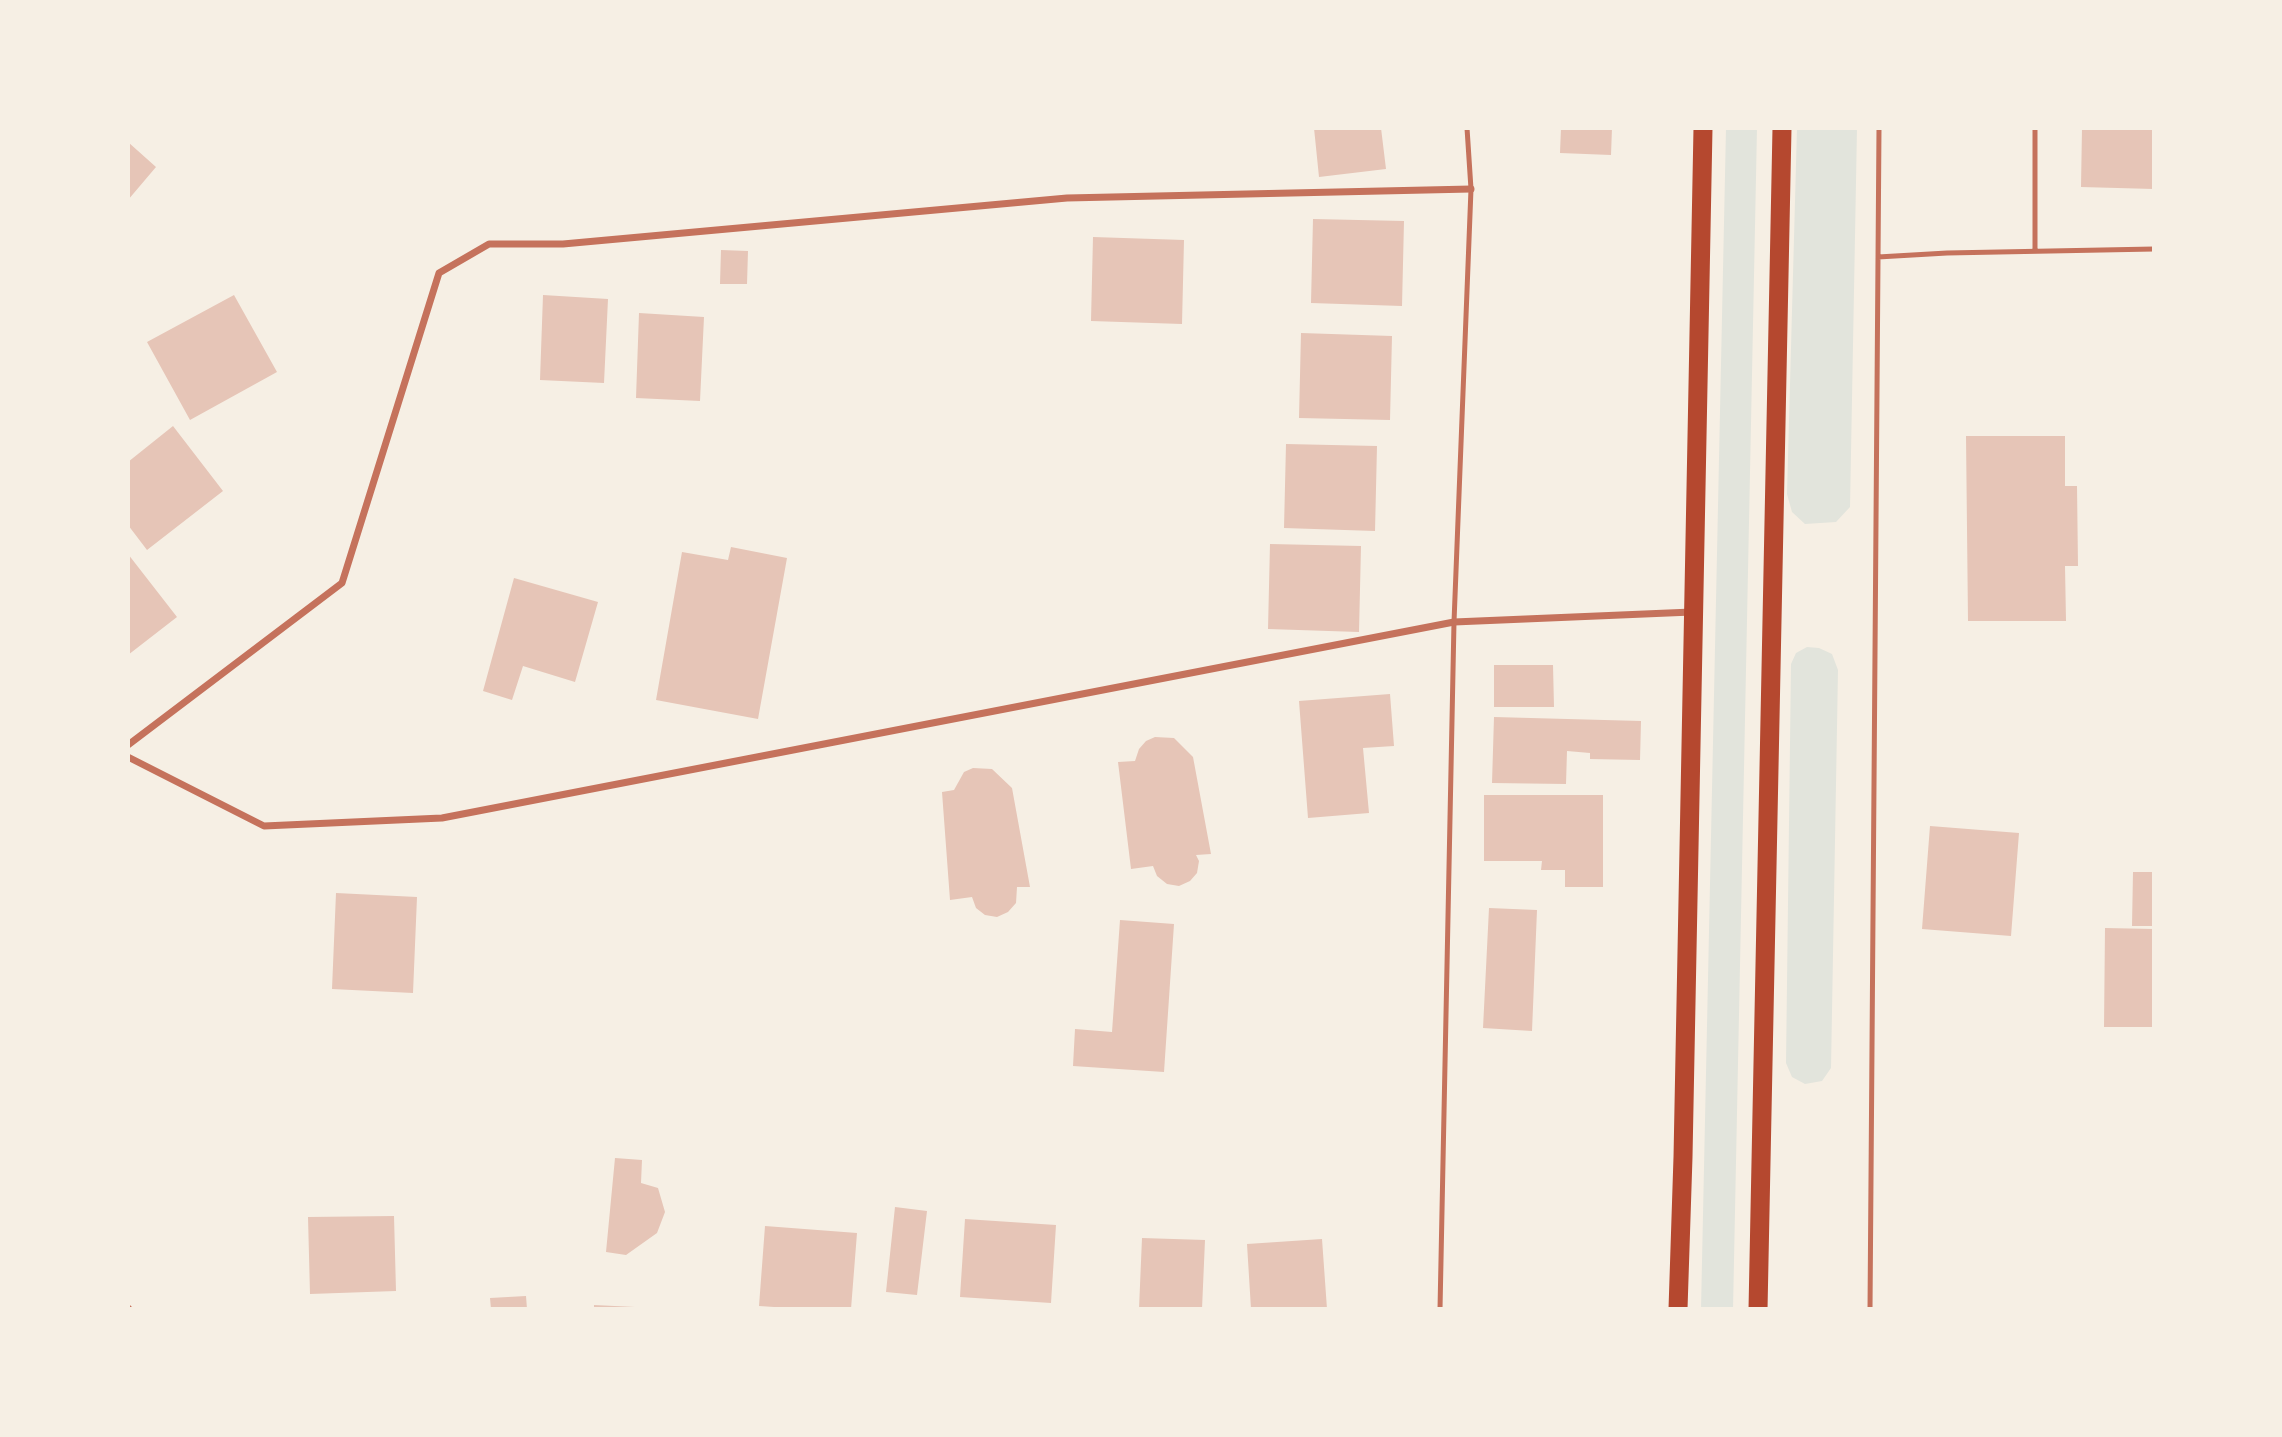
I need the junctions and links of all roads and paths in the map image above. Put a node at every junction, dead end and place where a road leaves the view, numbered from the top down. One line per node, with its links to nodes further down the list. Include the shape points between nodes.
1 (1468, 128): 6 (lane)
2 (1703, 128): 10 (highway)
3 (1782, 128): 16 (highway)
4 (1879, 128): 9 (lane)
5 (2035, 128): 8 (lane)
6 (1471, 189): 11 (lane); 12 (street, via 1067,198 563,244 489,244 439,273 342,583)
7 (2154, 249): 8 (lane)
8 (2035, 251): 9 (lane)
9 (1878, 257): 17 (lane)
10 (1693, 612): 11 (street); 15 (highway)
11 (1454, 622): 13 (street, via 442,818 264,827); 14 (lane)
12 (128, 745)
13 (128, 757)
14 (1440, 1309)
15 (1678, 1309)
16 (1758, 1309)
17 (1870, 1309)

